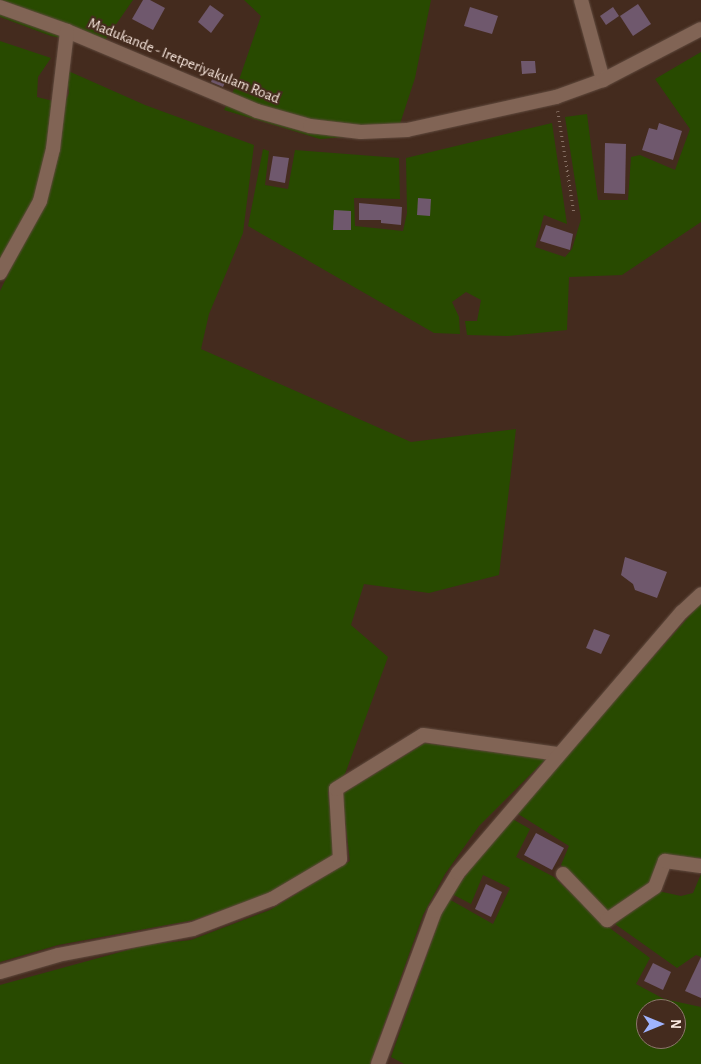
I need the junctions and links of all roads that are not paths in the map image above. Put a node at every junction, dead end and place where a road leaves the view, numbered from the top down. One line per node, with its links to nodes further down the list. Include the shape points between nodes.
1 (581, 0): 5 (street)
2 (0, 7): 4 (street, Madukande - Iretperiyakulam Road)
3 (701, 30): 5 (street, Madukande - Iretperiyakulam Road)
4 (67, 31): 5 (street, Madukande - Iretperiyakulam Road, via 257,112 310,126 362,132 407,130 556,97); 6 (street, via 53,149 40,201)
5 (603, 80)
6 (0, 273)
7 (701, 594): 8 (street)
8 (559, 754): 11 (street, via 423,735 336,790 340,859 272,899 193,929 58,955); 12 (street, via 458,873 435,911)
9 (701, 866): 10 (street, via 665,861 656,887 607,920)
10 (563, 874)
11 (0, 972)
12 (378, 1064)

